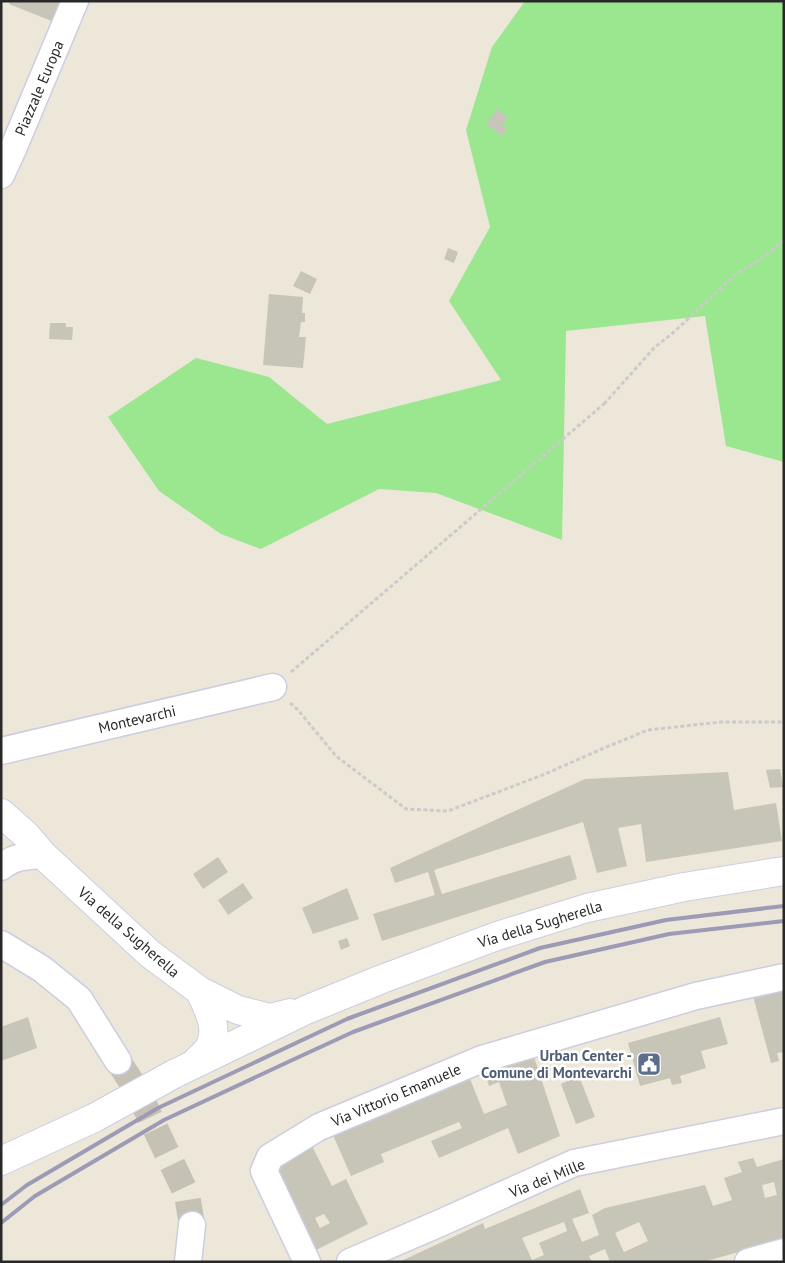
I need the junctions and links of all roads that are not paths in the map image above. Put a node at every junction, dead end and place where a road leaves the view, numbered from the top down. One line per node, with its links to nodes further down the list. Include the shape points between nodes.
1 (75, 1): 2 (street, Piazzale Europa)
2 (1, 175)
3 (277, 684): 4 (street, Montevarchi)
4 (1, 750)
5 (1, 813): 7 (street, Via della Sugherella)
6 (1, 833): 7 (street, Via della Sugherella)
7 (43, 855): 8 (street, via 22,857); 14 (street, Via della Sugherella, via 150,954)
8 (1, 867)
9 (784, 871): 15 (street, Via della Sugherella, via 684,887 587,908 497,936)
10 (1, 926): 12 (street)
11 (1, 944): 12 (street)
12 (26, 960): 16 (street, via 79,999)
13 (784, 977): 23 (street, Via Vittorio Emanuele, via 696,996 482,1059 318,1127 270,1157 264,1170)
14 (200, 991): 15 (street, Via della Sugherella, via 238,1010 270,1018); 17 (street, via 212,1018 214,1034 208,1049)
15 (306, 1010): 17 (street, Via della Sugherella)
16 (118, 1061)
17 (183, 1070): 19 (street, Via della Sugherella, bridge, via 94,1118)
18 (784, 1121): 24 (street, Via dei Mille, via 574,1164)
19 (1, 1161)
20 (192, 1225): 22 (street)
21 (784, 1252): 25 (street)
22 (188, 1262)
23 (307, 1262)
24 (350, 1262)
25 (748, 1262)

